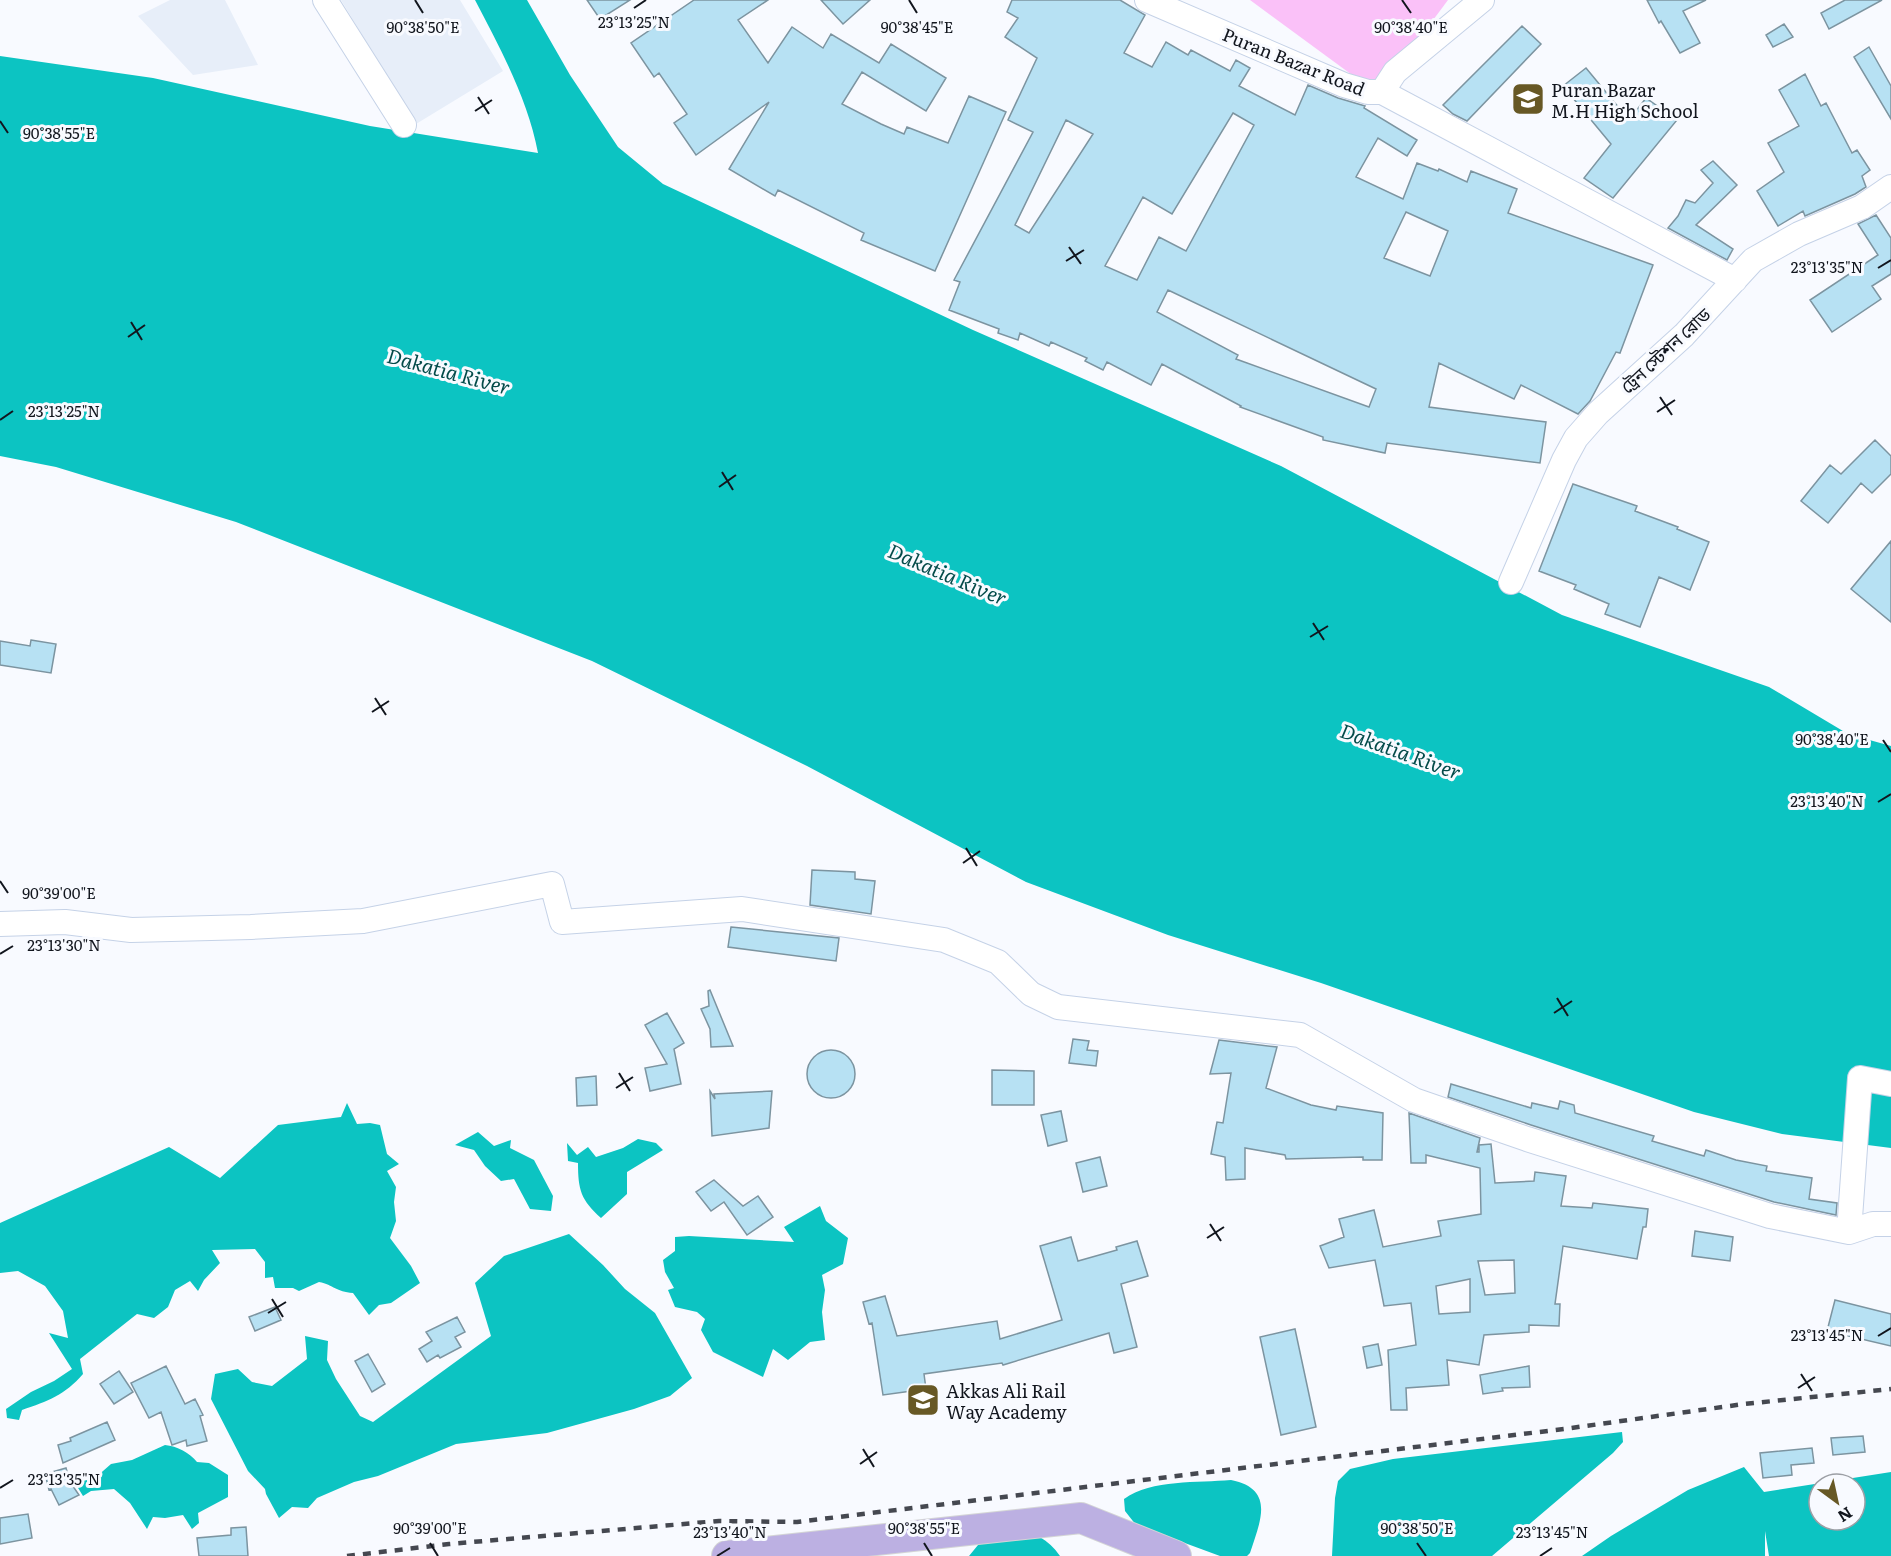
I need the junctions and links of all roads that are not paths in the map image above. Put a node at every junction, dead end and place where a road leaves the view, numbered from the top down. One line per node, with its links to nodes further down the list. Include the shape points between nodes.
1 (325, 0): 5 (street)
2 (1147, 0): 4 (street, Puran Bazar Road, via 1344,85)
3 (1482, 0): 4 (street, Puran Bazar Road, via 1395,72)
4 (1382, 92): 7 (street)
5 (404, 125)
6 (1891, 187): 7 (street, ট্রেন স্টেশন রোড, via 1862,207 1799,234 1753,260)
7 (1735, 280): 8 (street, ট্রেন স্টেশন রোড, via 1684,335 1576,438)
8 (1511, 582)
9 (0, 924): 12 (street, via 65,922 130,930 363,921 552,884 562,922 742,909 944,940 998,962 1031,993 1058,1007 1300,1035 1414,1100 1770,1216)
10 (1891, 1084): 12 (street, via 1860,1078)
11 (1891, 1224): 12 (street, via 1873,1224)
12 (1849, 1232)
13 (727, 1556): 14 (main road, via 1081,1518)
14 (1176, 1556)

